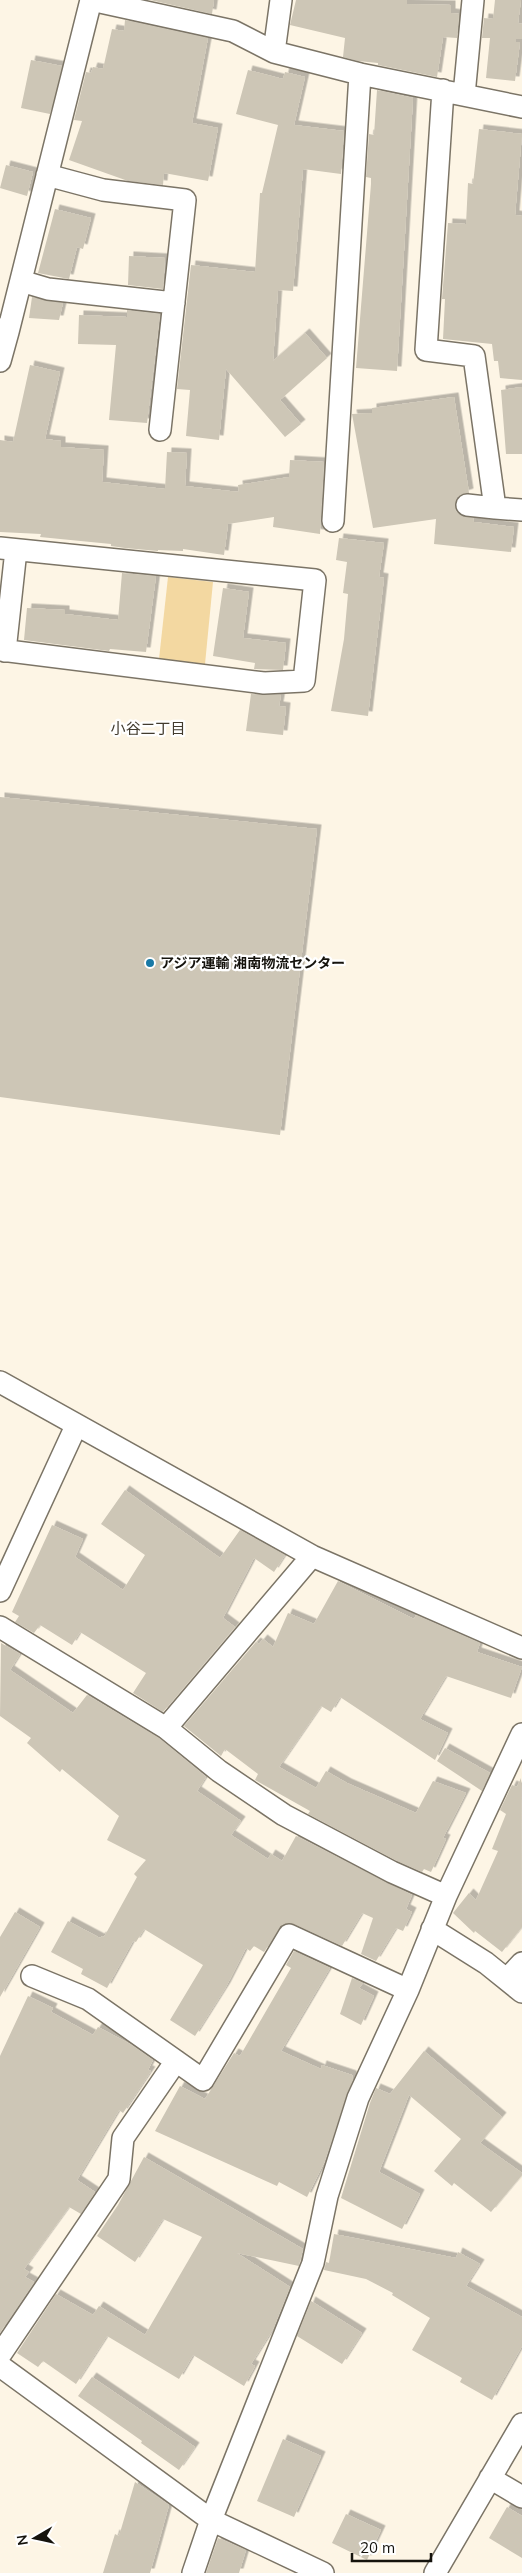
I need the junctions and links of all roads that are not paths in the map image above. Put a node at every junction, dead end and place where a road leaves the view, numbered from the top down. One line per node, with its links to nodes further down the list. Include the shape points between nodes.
1 (91, 0): 4 (street, via 233,30); 9 (street)
2 (281, 0): 4 (street)
3 (473, 0): 7 (street)
4 (274, 52): 5 (street)
5 (360, 74): 6 (street); 18 (street)
6 (443, 90): 7 (street); 16 (street, via 426,350 474,356)
7 (464, 95): 8 (street)
8 (522, 107)
9 (47, 175): 10 (street); 11 (street, via 103,190 184,200)
10 (21, 281): 11 (street, via 48,288); 12 (street)
11 (174, 303): 14 (street)
12 (4, 330): 13 (street)
13 (0, 361)
14 (160, 430)
15 (467, 504): 16 (street)
16 (494, 508): 17 (street)
17 (522, 510)
18 (333, 521)
19 (8, 549): 20 (street); 20 (street, via 315,580 304,681 264,683)
20 (2, 651)
21 (0, 1382): 22 (street)
22 (76, 1426): 23 (street); 24 (street)
23 (312, 1556): 26 (street); 27 (street)
24 (0, 1591)
25 (0, 1627): 27 (street)
26 (522, 1648)
27 (166, 1728): 29 (street, via 219,1771 284,1815 392,1872)
28 (520, 1747): 29 (street)
29 (446, 1896): 30 (street)
30 (432, 1930): 33 (street, via 486,1962); 34 (street)
31 (522, 1963): 33 (street)
32 (32, 1976): 35 (street, via 88,1999)
33 (515, 1986)
34 (408, 1990): 35 (street, via 288,1936 203,2080); 41 (street, via 358,2098 327,2196 313,2263)
35 (176, 2060): 36 (street, via 123,2138 119,2178)
36 (0, 2355)
37 (0, 2366): 41 (street)
38 (522, 2424): 39 (street)
39 (490, 2478): 40 (street); 44 (street)
40 (522, 2497)
41 (211, 2520): 42 (street); 43 (street)
42 (193, 2573)
43 (323, 2573)
44 (435, 2573)

